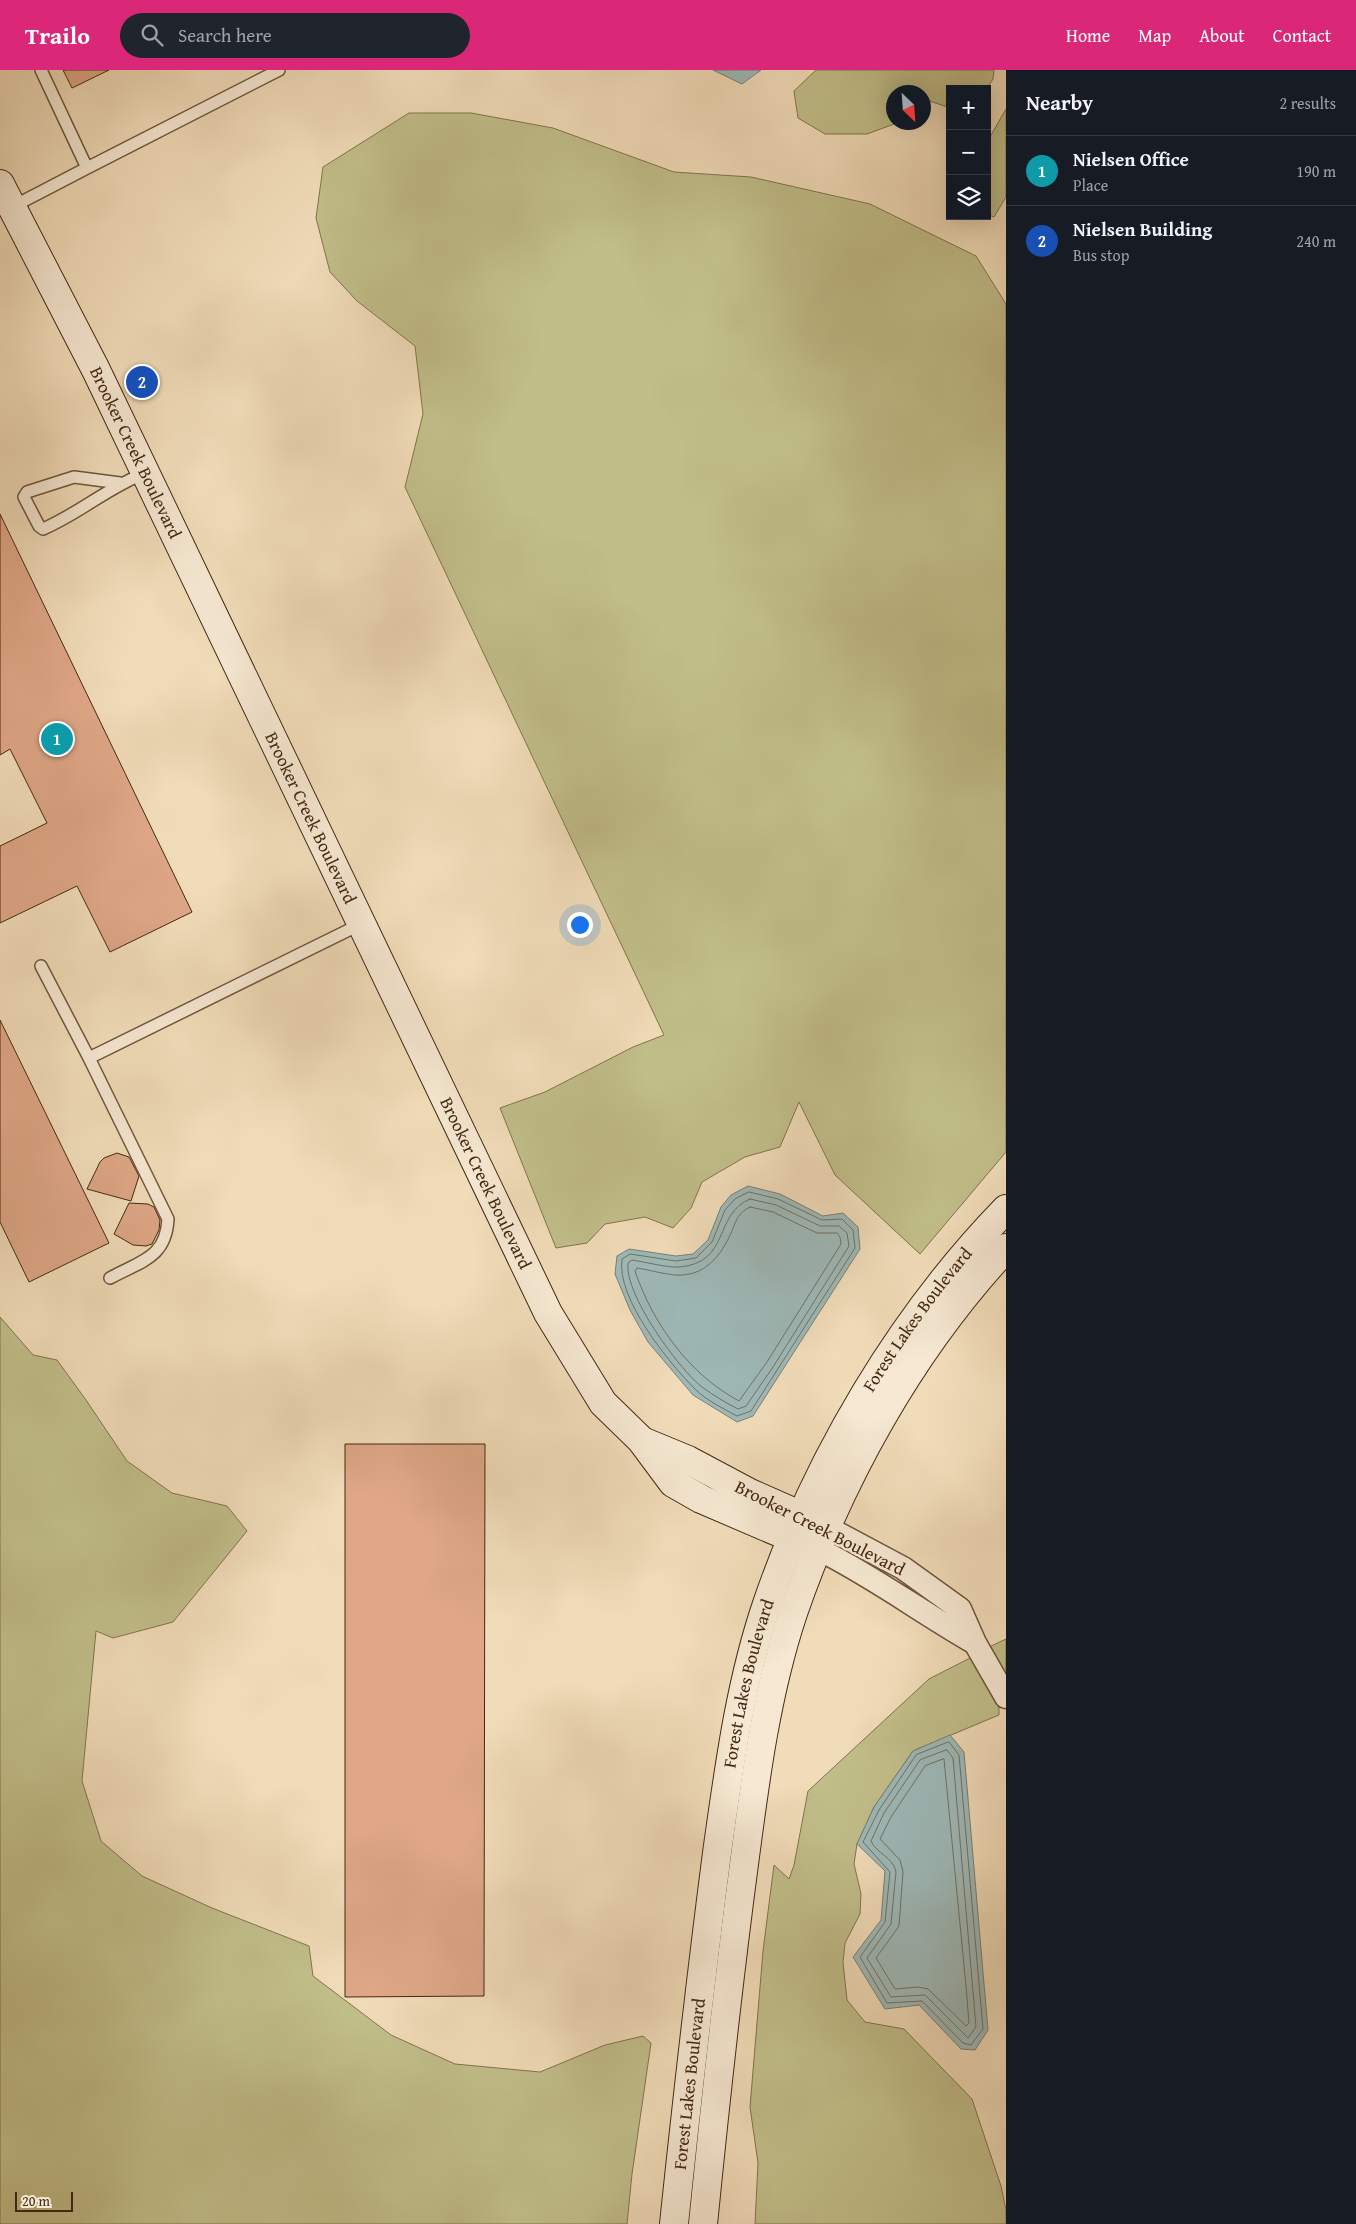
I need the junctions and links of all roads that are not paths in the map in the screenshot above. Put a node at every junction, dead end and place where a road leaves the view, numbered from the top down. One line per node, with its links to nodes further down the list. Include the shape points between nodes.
1 (41, 70): 3 (lane)
2 (279, 70): 3 (lane)
3 (87, 168): 4 (lane)
4 (6, 195): 5 (main road, Brooker Creek Boulevard)
5 (145, 473): 6 (lane); 7 (main road, Brooker Creek Boulevard)
6 (120, 484): 6 (lane, via 60,522 43,529 24,497 27,492 74,477)
7 (361, 924): 9 (lane); 13 (main road, Brooker Creek Boulevard, via 548,1313 603,1403 641,1440 688,1460 750,1493)
8 (42, 966): 9 (lane)
9 (89, 1058): 12 (lane, via 168,1219 167,1236 156,1253)
10 (1006, 1210): 13 (main road, Forest Lakes Boulevard, via 934,1292 898,1344 836,1447)
11 (1006, 1248): 14 (main road, Forest Lakes Boulevard, via 954,1310 895,1396 854,1469)
12 (110, 1278)
13 (797, 1526): 14 (main road, Brooker Creek Boulevard); 16 (main road, Forest Lakes Boulevard, via 767,1603 743,1692 726,1780 698,1989)
14 (823, 1539): 15 (street, Brooker Creek Boulevard, via 946,1627 975,1643); 17 (main road, Forest Lakes Boulevard, via 793,1614 770,1694 726,1992)
15 (1006, 1697)
16 (674, 2224)
17 (703, 2224)

